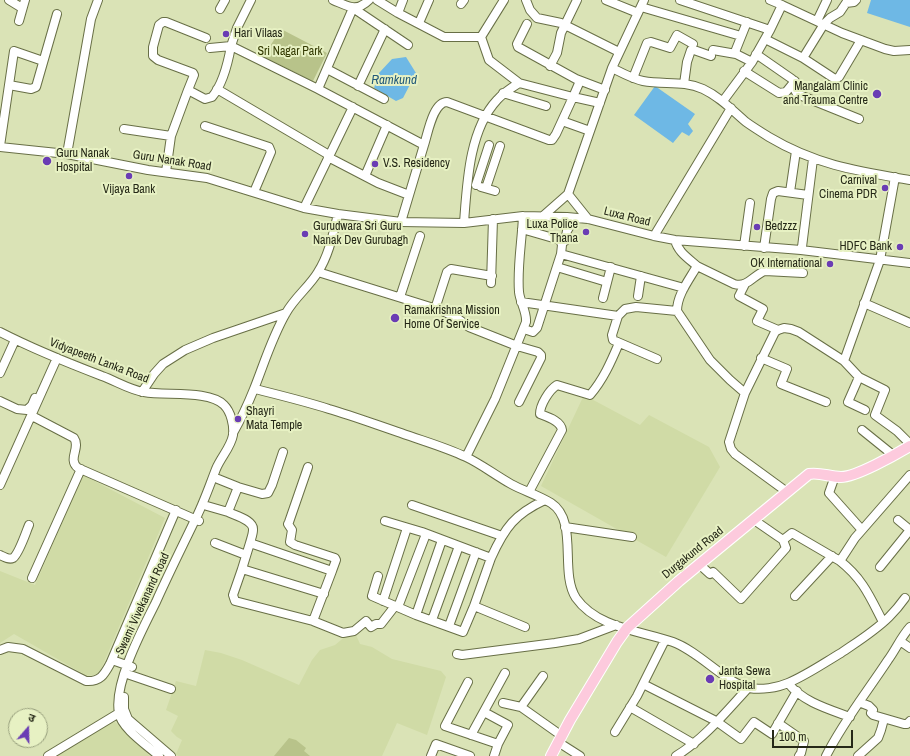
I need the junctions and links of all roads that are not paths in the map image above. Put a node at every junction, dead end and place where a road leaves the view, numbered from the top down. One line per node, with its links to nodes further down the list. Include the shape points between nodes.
1 (9, 0): 18 (street)
2 (98, 0): 85 (street, via 92,19)
3 (225, 0): 22 (street)
4 (250, 0): 40 (street)
5 (333, 0): 21 (street)
6 (369, 0): 21 (street, via 360,7)
7 (377, 0): 23 (street)
8 (403, 0): 23 (street)
9 (429, 0): 27 (street)
10 (504, 0): 34 (street)
11 (526, 0): 30 (street, via 537,18)
12 (577, 0): 30 (street)
13 (606, 0): 20 (street)
14 (680, 0): 26 (street)
15 (770, 0): 19 (street)
16 (827, 0): 28 (street)
17 (856, 0): 28 (street, via 846,3 840,12)
18 (23, 4): 25 (street)
19 (782, 5): 28 (street); 32 (street)
20 (641, 7): 33 (street); 43 (street)
21 (353, 8): 31 (street); 51 (street)
22 (220, 9)
23 (398, 13): 27 (street)
24 (57, 14): 47 (street)
25 (19, 21)
26 (747, 22): 32 (street); 33 (street)
27 (419, 23): 34 (street, via 444,37)
28 (820, 23): 37 (street); 46 (street)
29 (527, 24): 49 (street, via 517,44 518,47)
30 (564, 25): 43 (street); 49 (street)
31 (385, 29): 39 (street); 59 (street)
32 (770, 30): 36 (street)
33 (741, 36): 44 (street)
34 (481, 37): 56 (street, via 489,60)
35 (206, 38): 62 (street, via 166,22 158,25 153,56 193,73)
36 (765, 39): 45 (street); 46 (street)
37 (861, 40): 42 (street, via 894,51); 46 (street, via 839,77 835,79)
38 (693, 44): 53 (street, via 677,35 670,48 647,42)
39 (408, 45)
40 (231, 46): 41 (street); 60 (street); 61 (street)
41 (210, 48)
42 (910, 50)
43 (619, 52): 50 (street)
44 (736, 54): 48 (street); 57 (street, via 691,50)
45 (756, 54): 48 (street); 55 (street)
46 (803, 58)
47 (43, 61): 58 (street, via 34,88); 58 (street, via 14,51)
48 (752, 62): 52 (street)
49 (550, 66): 54 (street)
50 (612, 68): 53 (street); 63 (street)
51 (327, 69): 59 (street); 61 (street)
52 (744, 71): 55 (street, via 779,93 786,92); 67 (street)
53 (633, 78): 57 (street)
54 (580, 81): 63 (street); 65 (street)
55 (795, 81): 73 (street, via 795,92 799,95)
56 (519, 83): 64 (street); 65 (street)
57 (684, 84): 67 (street, via 703,89)
58 (9, 85): 83 (street)
59 (358, 86): 66 (street)
60 (218, 89): 62 (street, via 212,97 205,99); 86 (street)
61 (318, 89): 70 (street)
62 (188, 90): 79 (street)
63 (605, 90): 68 (street)
64 (504, 93): 69 (street); 72 (street)
65 (573, 97): 68 (street); 74 (street)
66 (384, 99)
67 (723, 101): 71 (street)
68 (600, 103): 78 (street)
69 (546, 106)
70 (353, 107): 75 (street); 86 (street)
71 (731, 108): 84 (street, via 763,133); 112 (street)
72 (485, 116): 74 (street, via 549,140 554,138); 80 (street, via 447,102 440,103 434,112); 92 (street, via 474,148)
73 (859, 119)
74 (562, 121): 78 (street)
75 (387, 125): 80 (street); 89 (street)
76 (205, 126): 96 (street, via 269,147 271,152)
77 (124, 129): 79 (street)
78 (590, 131): 98 (street)
79 (171, 136): 88 (street)
80 (424, 144): 100 (street)
81 (489, 145): 93 (street)
82 (500, 146): 94 (street)
83 (0, 147): 85 (street, Guru Nanak Road)
84 (796, 151): 87 (street); 97 (street)
85 (66, 154): 88 (street, Guru Nanak Road)
86 (329, 156): 89 (street); 102 (street)
87 (813, 159): 90 (street, via 842,168); 99 (street)
88 (166, 172): 96 (street, Guru Nanak Road, via 207,178)
89 (365, 176): 100 (street)
90 (895, 177): 91 (street); 120 (street)
91 (910, 180)
92 (467, 182): 93 (street); 110 (street)
93 (476, 185): 94 (street)
94 (486, 188): 95 (street)
95 (496, 191)
96 (254, 192): 102 (street, Guru Nanak Road)
97 (790, 192): 99 (street); 117 (street, via 776,192 772,196)
98 (568, 194): 105 (street); 108 (street)
99 (808, 194): 118 (street)
100 (409, 195): 109 (street)
101 (750, 203): 116 (street)
102 (304, 208): 103 (street, Guru Nanak Road)
103 (338, 214): 109 (street, Luxa Road); 126 (street, Swami Vivekanand Road, via 327,255)
104 (522, 216): 105 (street, Luxa Road); 107 (street, Luxa Road); 111 (street)
105 (543, 216): 106 (street, Luxa Road)
106 (575, 218): 108 (street, Luxa Road); 115 (street, via 567,231)
107 (493, 219): 110 (street, Luxa Road); 138 (street, via 492,279 451,269 447,272)
108 (588, 219): 112 (street, Luxa Road)
109 (401, 222): 110 (street, Luxa Road)
110 (464, 223)
111 (522, 229): 119 (street, via 560,240); 135 (street)
112 (655, 235): 114 (street, Luxa Road); 116 (street)
113 (420, 236): 133 (street)
114 (675, 240): 116 (street, Luxa Road); 123 (street, via 680,252)
115 (565, 241)
116 (744, 244): 117 (street, Luxa Road)
117 (765, 246): 118 (street); 120 (street, Luxa Road)
118 (802, 247): 120 (street)
119 (561, 254): 124 (street); 125 (street)
120 (881, 258): 121 (street); 122 (street, Luxa Road); 136 (street)
121 (910, 259)
122 (910, 263)
123 (697, 266): 130 (street, via 734,284); 131 (street)
124 (557, 267): 129 (street); 137 (street)
125 (611, 268): 128 (street); 129 (street)
126 (318, 272): 133 (street); 140 (street, Swami Vivekanand Road)
127 (803, 273): 130 (street, via 766,271)
128 (641, 276): 131 (street); 132 (street)
129 (607, 282): 134 (street)
130 (745, 284): 144 (street, via 740,296 763,308 757,321)
131 (684, 288): 139 (street, via 677,303)
132 (638, 296)
133 (400, 297): 138 (street)
134 (603, 298)
135 (520, 302): 137 (street); 143 (street, via 526,317)
136 (864, 303): 142 (street); 152 (street)
137 (544, 306): 141 (street); 143 (street, via 535,330 530,332)
138 (435, 309): 148 (street, via 457,318 469,327)
139 (677, 311): 141 (street, via 636,307 625,309); 157 (street, via 710,360)
140 (286, 313): 155 (street, Swami Vivekanand Road); 156 (street, via 185,350 163,364)
141 (618, 316): 147 (street, via 612,338)
142 (910, 323)
143 (524, 329): 148 (street)
144 (778, 330): 150 (street); 152 (street, via 791,329 800,332)
145 (0, 332): 146 (street, Vidyapeeth Lanka Road)
146 (15, 340): 149 (street, Vidyapeeth Lanka Road); 153 (street)
147 (619, 343): 151 (street); 177 (street, via 597,388 590,395 557,385 552,388 540,409 540,414 558,423 562,430)
148 (517, 346): 159 (street, via 541,355); 169 (street, via 495,399)
149 (56, 358): 156 (street, Vidyapeeth Lanka Road); 158 (street, via 32,405 26,410); 162 (street)
150 (761, 358): 157 (street); 160 (street, via 787,369 781,384)
151 (658, 359)
152 (844, 361): 154 (street)
153 (0, 373)
154 (859, 377): 161 (street, via 848,402); 165 (street, via 885,390 875,415 898,431)
155 (255, 388): 164 (street, Swami Vivekanand Road); 169 (street, via 327,408)
156 (142, 392): 164 (street, Vidyapeeth Lanka Road, via 162,395 200,394 214,398 230,413)
157 (745, 393): 178 (street, via 729,442 731,449)
158 (0, 401)
159 (519, 402)
160 (826, 402)
161 (865, 410)
162 (32, 416): 171 (street, via 74,438 77,446 73,458 75,466); 175 (street)
163 (862, 430): 168 (street)
164 (232, 438): 167 (street, Swami Vivekanand Road)
165 (910, 445): 168 (main road, Durgakund Road)
166 (283, 452): 176 (street, via 268,493 262,494)
167 (225, 453): 174 (street, Swami Vivekanand Road); 186 (street, Swami Vivekanand Road, via 219,462)
168 (893, 455): 173 (main road, Durgakund Road, via 848,476)
169 (466, 457): 177 (street)
170 (308, 466): 210 (street, via 288,524 292,530 290,542 335,558)
171 (81, 469): 182 (street); 212 (street)
172 (910, 475): 191 (street)
173 (835, 476): 178 (main road, Durgakund Road, via 817,472 809,474); 191 (street, via 829,493)
174 (218, 478): 176 (street); 181 (street, Swami Vivekanand Road)
175 (0, 485)
176 (238, 487): 183 (street)
177 (529, 492): 179 (street)
178 (788, 492): 184 (main road, Durgakund Road)
179 (545, 500): 189 (street, via 558,510); 194 (street, via 520,514)
180 (412, 505): 194 (street)
181 (207, 506): 183 (street); 186 (street, Swami Vivekanand Road)
182 (176, 510): 186 (street); 233 (street)
183 (228, 512): 199 (street, via 253,526)
184 (754, 520): 197 (street); 207 (main road, Durgakund Road)
185 (898, 520): 192 (street)
186 (198, 521): 234 (street, Swami Vivekanand Road, via 136,644)
187 (385, 521): 190 (street)
188 (29, 525): 202 (street, via 13,557 9,559)
189 (565, 527): 195 (street); 223 (street, via 573,591 587,610 596,617)
190 (408, 528): 193 (street); 216 (street)
191 (862, 530): 206 (street)
192 (910, 530): 208 (street)
193 (426, 534): 196 (street); 217 (street)
194 (502, 536): 205 (street)
195 (632, 537)
196 (442, 540): 200 (street); 219 (street)
197 (783, 540): 204 (street, via 792,533); 207 (street, via 786,548 741,599 713,572 710,574)
198 (216, 543): 203 (street)
199 (250, 543): 203 (street); 210 (street)
200 (459, 546): 201 (street); 220 (street)
201 (476, 552): 205 (street); 224 (street)
202 (0, 555)
203 (246, 555): 209 (street)
204 (832, 556): 206 (street); 214 (street)
205 (491, 558): 218 (street)
206 (840, 561): 222 (street, via 853,571)
207 (699, 564): 227 (main road, Durgakund Road)
208 (880, 567)
209 (242, 569): 213 (street); 221 (street, via 234,595 235,601)
210 (332, 571): 213 (street)
211 (378, 576): 216 (street, via 372,596)
212 (32, 578)
213 (324, 594): 221 (street)
214 (795, 596)
215 (905, 598): 222 (street)
216 (383, 601): 217 (street)
217 (397, 606): 219 (street); 221 (street, via 382,624 371,627 366,621 354,631 344,633)
218 (474, 606): 224 (street, via 463,632); 225 (street)
219 (416, 615): 220 (street)
220 (432, 620): 224 (street)
221 (313, 621)
222 (883, 622): 238 (street, via 853,645)
223 (616, 625): 227 (street); 232 (street, via 590,636 555,643)
224 (449, 626)
225 (525, 627)
226 (910, 627): 229 (street)
227 (627, 628): 228 (street); 257 (main road, Durgakund Road)
228 (665, 640): 240 (street, via 690,650 728,678); 246 (street)
229 (900, 641): 230 (street); 243 (street)
230 (910, 648)
231 (0, 650): 233 (street, via 8,647 23,649 86,681 102,677)
232 (457, 654)
233 (112, 660): 234 (street)
234 (130, 669): 241 (street); 249 (street, Swami Vivekanand Road, via 118,699); 262 (street, Swami Vivekanand Road, via 124,700 128,719)
235 (505, 673): 247 (street)
236 (543, 676): 245 (street)
237 (468, 682): 256 (street, via 445,726)
238 (788, 683): 240 (street, via 761,689); 242 (street)
239 (646, 686): 252 (street)
240 (748, 688): 252 (street)
241 (171, 690)
242 (797, 691): 250 (street, via 812,703); 254 (street)
243 (859, 702): 250 (street); 251 (street, via 871,708 873,715)
244 (503, 703): 245 (street)
245 (521, 707): 257 (street)
246 (630, 707): 255 (street); 259 (street)
247 (484, 712): 256 (street); 258 (street, via 508,725)
248 (910, 712): 253 (street)
249 (118, 713): 260 (street); 261 (street, via 127,727)
250 (850, 717): 270 (street)
251 (884, 719): 253 (street); 271 (street, via 878,738)
252 (716, 722): 254 (street, via 741,739 754,722 772,734); 259 (street)
253 (908, 722)
254 (778, 723): 269 (street, via 804,741)
255 (615, 732)
256 (471, 735): 258 (street)
257 (560, 739): 266 (main road, Durgakund Road); 267 (street)
258 (498, 744): 265 (street)
259 (694, 744): 268 (street)
260 (48, 756)
261 (160, 756)
262 (171, 756)
263 (431, 756): 264 (street, via 436,744)
264 (470, 756)
265 (494, 756)
266 (551, 756)
267 (580, 756)
268 (676, 756)
269 (799, 756)
270 (826, 756)
271 (859, 756)

